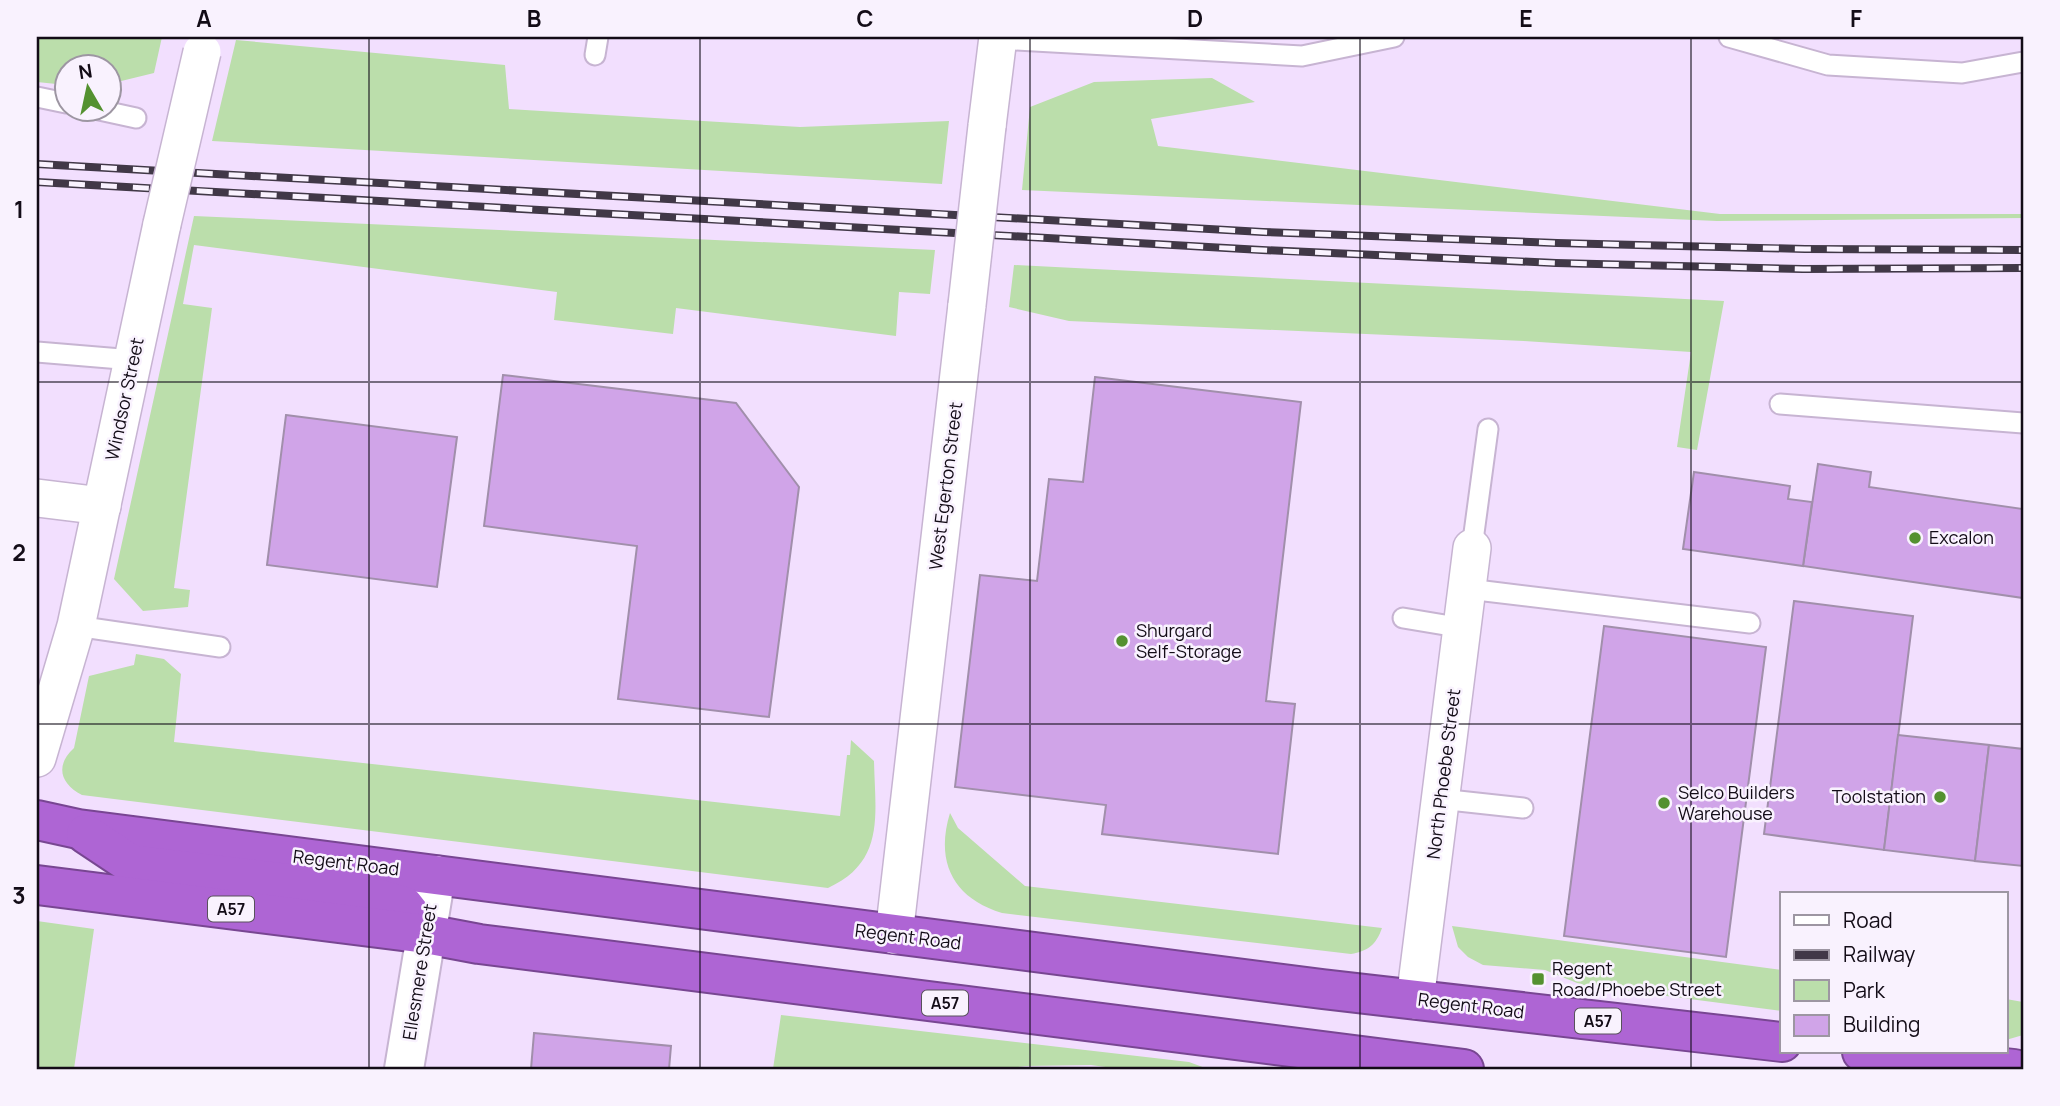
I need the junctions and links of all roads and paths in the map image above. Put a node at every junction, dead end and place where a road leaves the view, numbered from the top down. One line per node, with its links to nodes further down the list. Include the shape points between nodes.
1 (1394, 37): 3 (lane, via 1302,56)
2 (1729, 37): 5 (lane, via 1828,65 1962,73)
3 (997, 38): 30 (street, West Egerton Street, bridge)
4 (204, 44): 9 (street, Windsor Street, bridge)
5 (2023, 62)
6 (122, 115): 7 (lane)
7 (136, 118)
8 (37, 352): 9 (lane)
9 (133, 360): 14 (street, Windsor Street)
10 (1780, 404): 11 (lane)
11 (2023, 423)
12 (1488, 429): 15 (lane)
13 (37, 498): 14 (street)
14 (102, 506): 19 (street, Windsor Street)
15 (1472, 548): 16 (street, North Phoebe Street)
16 (1468, 589): 18 (lane); 20 (street, North Phoebe Street)
17 (1402, 618): 20 (lane)
18 (1750, 623)
19 (76, 626): 21 (lane); 22 (street, Windsor Street)
20 (1463, 628): 23 (street, North Phoebe Street)
21 (220, 647)
22 (37, 758)
23 (1440, 799): 24 (lane); 31 (street, North Phoebe Street)
24 (1523, 808)
25 (37, 820): 26 (highway, Regent Road / A57)
26 (78, 828): 27 (highway, Regent Road / A57); 29 (highway, A57, via 131,864 354,891 404,906)
27 (436, 875): 29 (street, Ellesmere Street); 30 (highway, Regent Road / A57)
28 (37, 885): 29 (highway, A57)
29 (426, 934): 34 (street, Ellesmere Street); 35 (highway, A57)
30 (894, 935): 31 (highway, Regent Road / A57)
31 (1415, 1000): 32 (highway, Regent Road / A57)
32 (1780, 1042)
33 (1881, 1054): 36 (highway)
34 (404, 1069)
35 (1464, 1069)
36 (2014, 1069)

